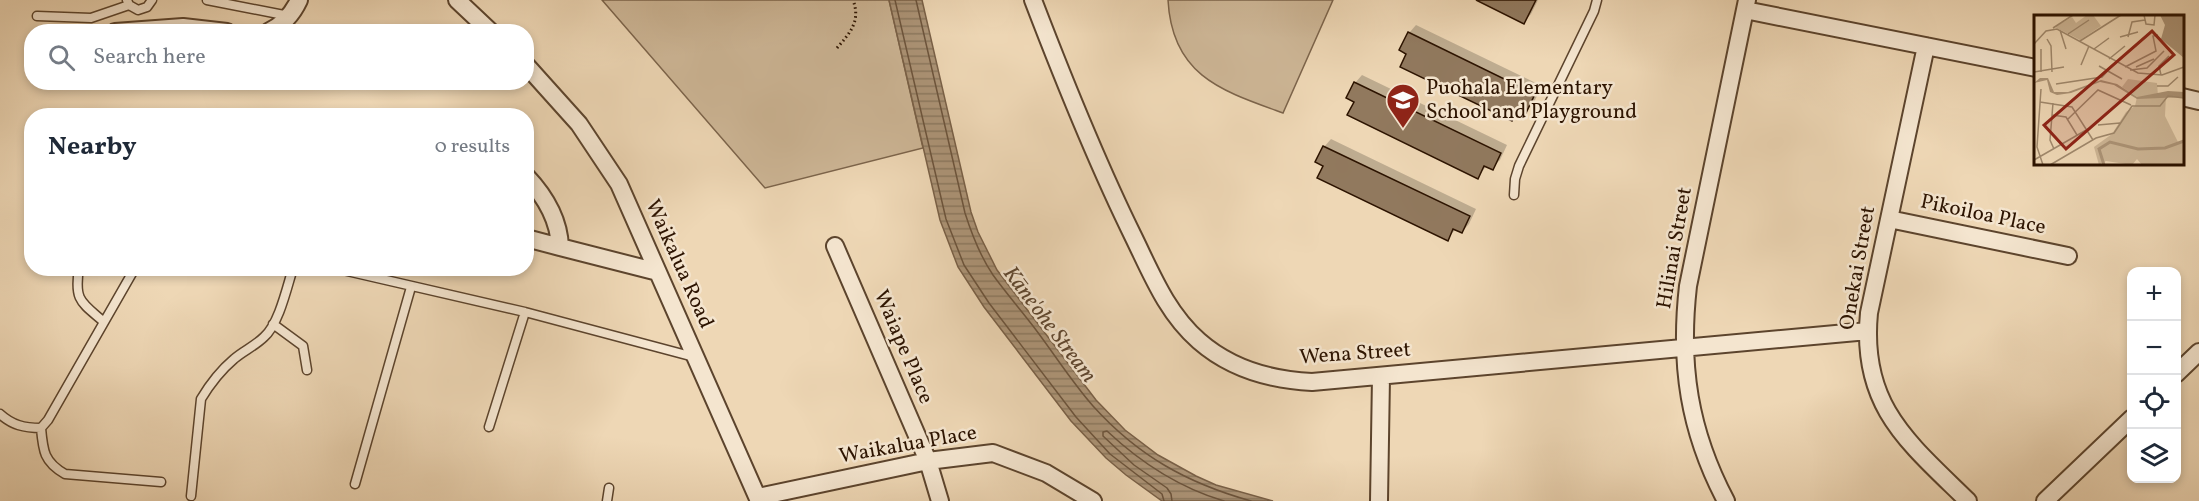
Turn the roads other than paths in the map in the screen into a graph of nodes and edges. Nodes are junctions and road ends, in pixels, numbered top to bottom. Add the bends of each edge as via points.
1 (152, 0) edge
2 (207, 0) edge
3 (299, 0) edge
4 (457, 0) edge
5 (1033, 0) edge
6 (1597, 0) edge
7 (128, 2) edge
8 (1746, 5) edge
9 (36, 16) dead end
10 (290, 16) junction
11 (281, 24) edge
12 (482, 24) edge
13 (1926, 46) junction
14 (2034, 68) edge
15 (534, 73) edge
16 (2184, 98) edge
17 (2199, 101) edge
18 (534, 187) edge
19 (1514, 195) dead end
20 (1889, 219) junction
21 (534, 240) edge
22 (835, 246) dead end
23 (560, 247) junction
24 (2067, 256) dead end
25 (658, 272) junction
26 (78, 276) edge
27 (130, 276) edge
28 (290, 276) edge
29 (366, 276) edge
30 (411, 287) junction
31 (525, 312) junction
32 (104, 322) junction
33 (273, 324) junction
34 (1868, 332) junction
35 (1684, 347) junction
36 (2199, 352) edge
37 (695, 357) junction
38 (2181, 369) edge
39 (307, 370) dead end
40 (1381, 376) junction
41 (0, 414) edge
42 (2127, 423) edge
43 (489, 427) dead end
44 (41, 428) junction
45 (928, 461) junction
46 (161, 482) dead end
47 (355, 484) dead end
48 (609, 488) dead end
49 (191, 496) dead end
50 (758, 499) edge
51 (607, 501) edge
52 (940, 501) edge
53 (1093, 501) edge
54 (1379, 501) edge
55 (1726, 501) edge
56 (1968, 501) edge
57 (2045, 501) edge

1 - 7 lane via 143,10
2 - 10 lane
3 - 10 street
4 - 12 street
5 - 40 street, Wena Street via 1104,178 1162,296 1187,330 1227,361 1277,379 1312,382
6 - 19 lane via 1519,166
7 - 9 lane via 91,18
8 - 13 street
8 - 35 street, Hilinai Street via 1688,286
10 - 11 street
13 - 14 street
13 - 20 street, Onekai Street
15 - 25 street, Waikalua Road via 600,153 619,184
16 - 17 street
18 - 23 street via 552,213
20 - 24 street, Pikoiloa Place
20 - 34 street, Onekai Street
21 - 23 street
22 - 45 street, Waiape Place
23 - 25 street
25 - 37 street, Waikalua Road
26 - 32 lane via 76,292 81,302
27 - 32 lane
28 - 33 lane
29 - 30 lane
30 - 31 lane
30 - 47 lane
31 - 37 lane
31 - 43 lane
32 - 44 lane
33 - 39 lane via 303,346
33 - 49 lane via 265,337 222,371 201,399
34 - 35 street, Wena Street
34 - 56 street, Onekai Street via 1871,368 1889,416 1909,442
35 - 40 street, Wena Street
35 - 55 street, Hilinai Street via 1695,426
36 - 38 street
37 - 50 street, Waikalua Road
40 - 54 street
41 - 44 lane via 19,426
42 - 57 street
44 - 46 lane via 42,449 55,468 65,474
45 - 50 street, Waikalua Place
45 - 52 street, Waiape Place
45 - 53 street, Waikalua Place via 993,453 1046,473
48 - 51 lane

